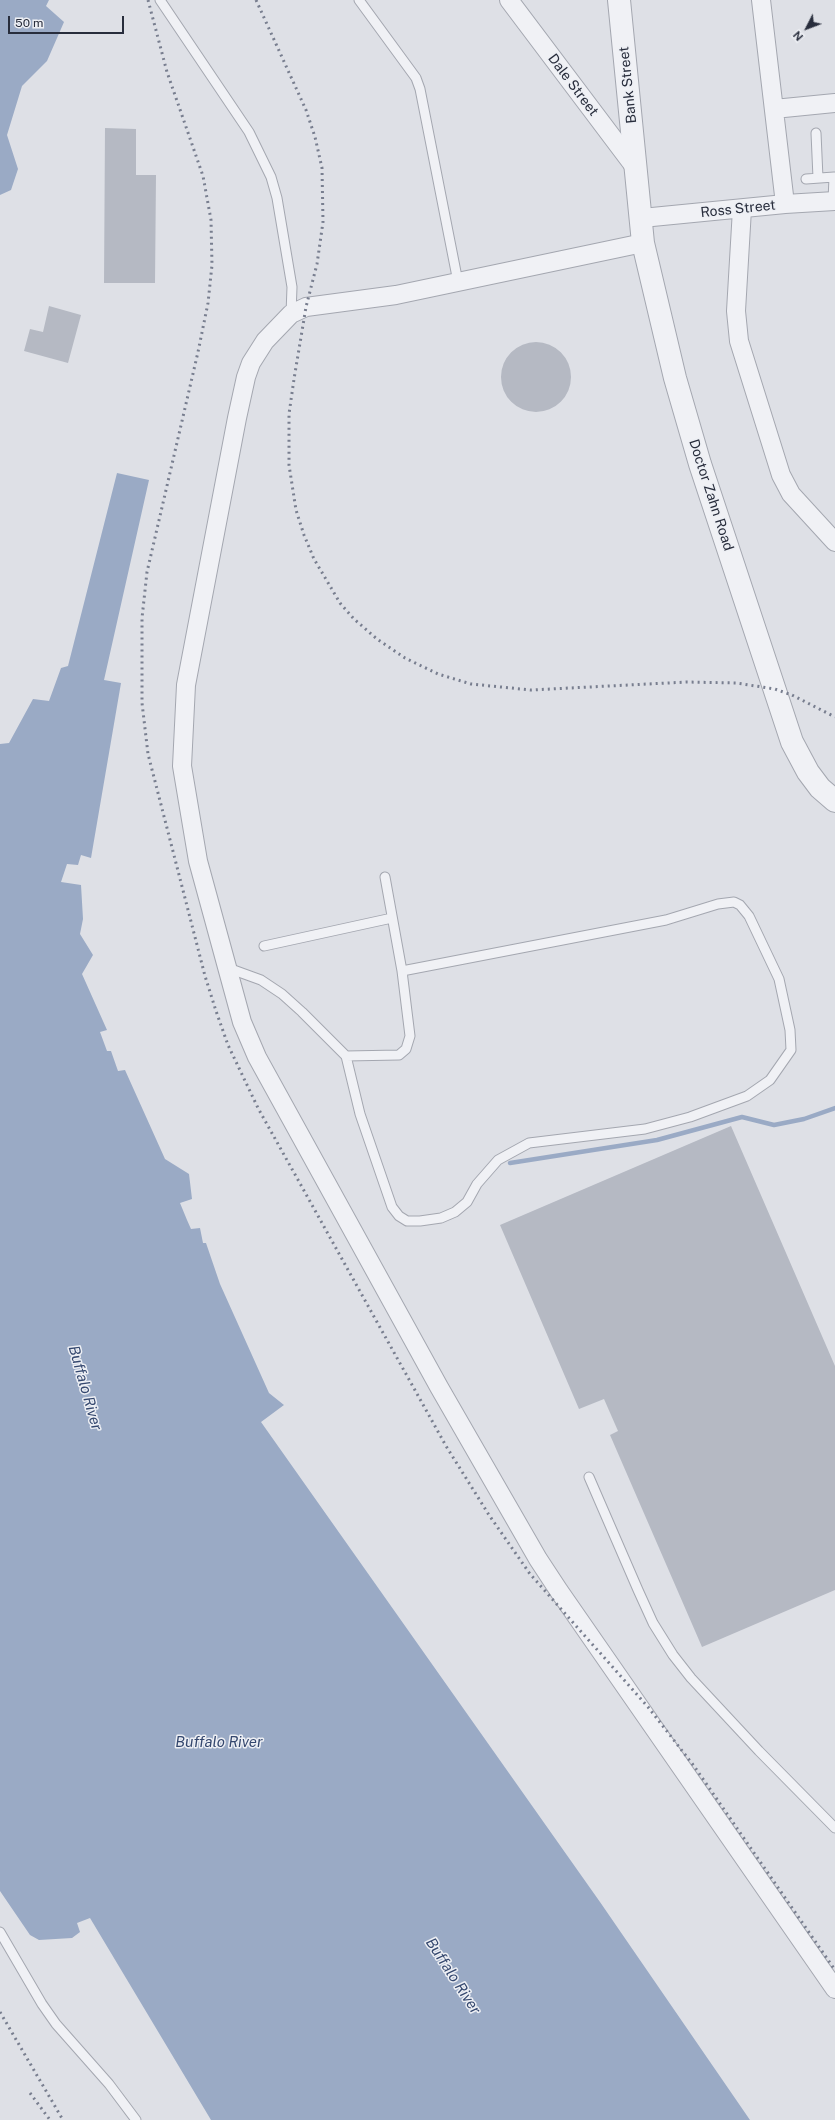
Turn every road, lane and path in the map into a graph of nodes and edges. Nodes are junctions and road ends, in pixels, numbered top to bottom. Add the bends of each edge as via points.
1 (160, 0) edge
2 (359, 0) edge
3 (509, 0) edge
4 (619, 0) edge
5 (761, 0) edge
6 (835, 103) edge
7 (774, 109) junction
8 (816, 133) dead end
9 (636, 170) junction
10 (834, 177) edge
11 (806, 178) dead end
12 (818, 178) junction
13 (834, 201) edge
14 (785, 204) junction
15 (742, 209) junction
16 (642, 218) junction
17 (643, 243) junction
18 (458, 282) junction
19 (291, 314) junction
20 (835, 542) edge
21 (835, 801) edge
22 (385, 876) dead end
23 (392, 918) junction
24 (264, 946) dead end
25 (228, 968) junction
26 (402, 971) junction
27 (346, 1056) junction
28 (589, 1477) dead end
29 (835, 1828) edge
30 (0, 1932) edge
31 (835, 1989) edge
32 (136, 2120) edge

1 - 19 lane via 263,156 277,198 292,287
2 - 18 lane via 407,64 420,89
3 - 9 street, Dale Street
4 - 9 street, Bank Street
5 - 7 street
6 - 7 street
7 - 14 street
8 - 12 lane
9 - 16 street, Doctor Zahn Road
10 - 12 lane
10 - 13 lane
11 - 12 lane
13 - 14 street, Ross Street
14 - 15 street, Ross Street
15 - 16 street, Ross Street
15 - 20 street via 736,311 739,341 781,475 791,494
16 - 17 street, Doctor Zahn Road
17 - 18 street
17 - 21 street, Doctor Zahn Road via 675,378 700,464 785,724 808,772 820,788
18 - 19 street via 396,295 306,307
19 - 25 street via 257,352 246,377 186,686 182,766 198,861
22 - 23 lane
23 - 24 lane
23 - 26 lane
25 - 27 lane via 261,980 282,994
25 - 31 street via 242,1022 257,1057 439,1387 538,1559
26 - 27 lane via 410,1036 406,1049 399,1055
26 - 27 lane via 666,920 718,904 734,902 749,916 779,979 790,1030 791,1050 770,1080 748,1096 690,1117 645,1129 528,1143 498,1160 477,1184 467,1202 456,1212 420,1222 407,1221 392,1207 360,1114
28 - 29 lane via 653,1623 673,1655 759,1751
30 - 32 lane via 56,2024 109,2084

